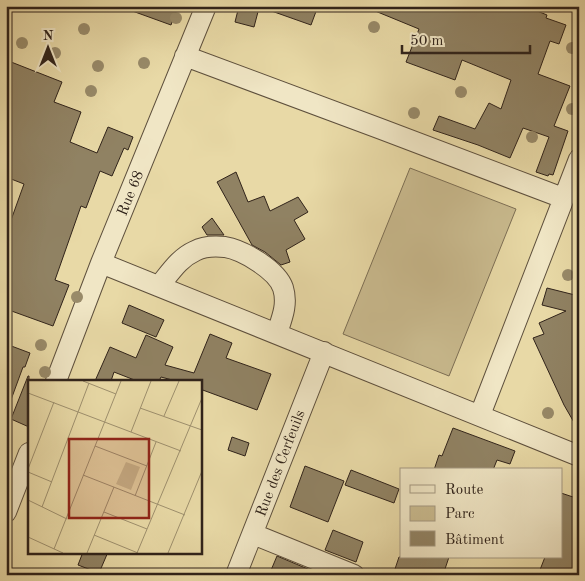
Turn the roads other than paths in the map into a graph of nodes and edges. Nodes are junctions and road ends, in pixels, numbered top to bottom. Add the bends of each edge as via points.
1 (206, 6) edge
2 (185, 56) junction
3 (579, 159) edge
4 (563, 198) junction
5 (102, 263) junction
6 (159, 286) junction
7 (277, 333) junction
8 (324, 352) junction
9 (56, 380) edge
10 (480, 415) junction
11 (28, 456) edge
12 (579, 456) edge
13 (6, 512) edge
14 (253, 534) junction
15 (236, 575) edge
16 (354, 575) edge

1 - 2 street, Rue 68
2 - 4 street
2 - 5 street, Rue 68
3 - 4 street
4 - 10 street
5 - 6 street
5 - 9 street, Rue 68
6 - 7 street
6 - 7 street via 180,260 194,251 210,246 226,247 263,265 280,281 286,305
7 - 8 street
8 - 10 street
8 - 14 street, Rue des Cerfeuils
10 - 12 street
11 - 13 street
14 - 15 street, Rue des Cerfeuils
14 - 16 street

